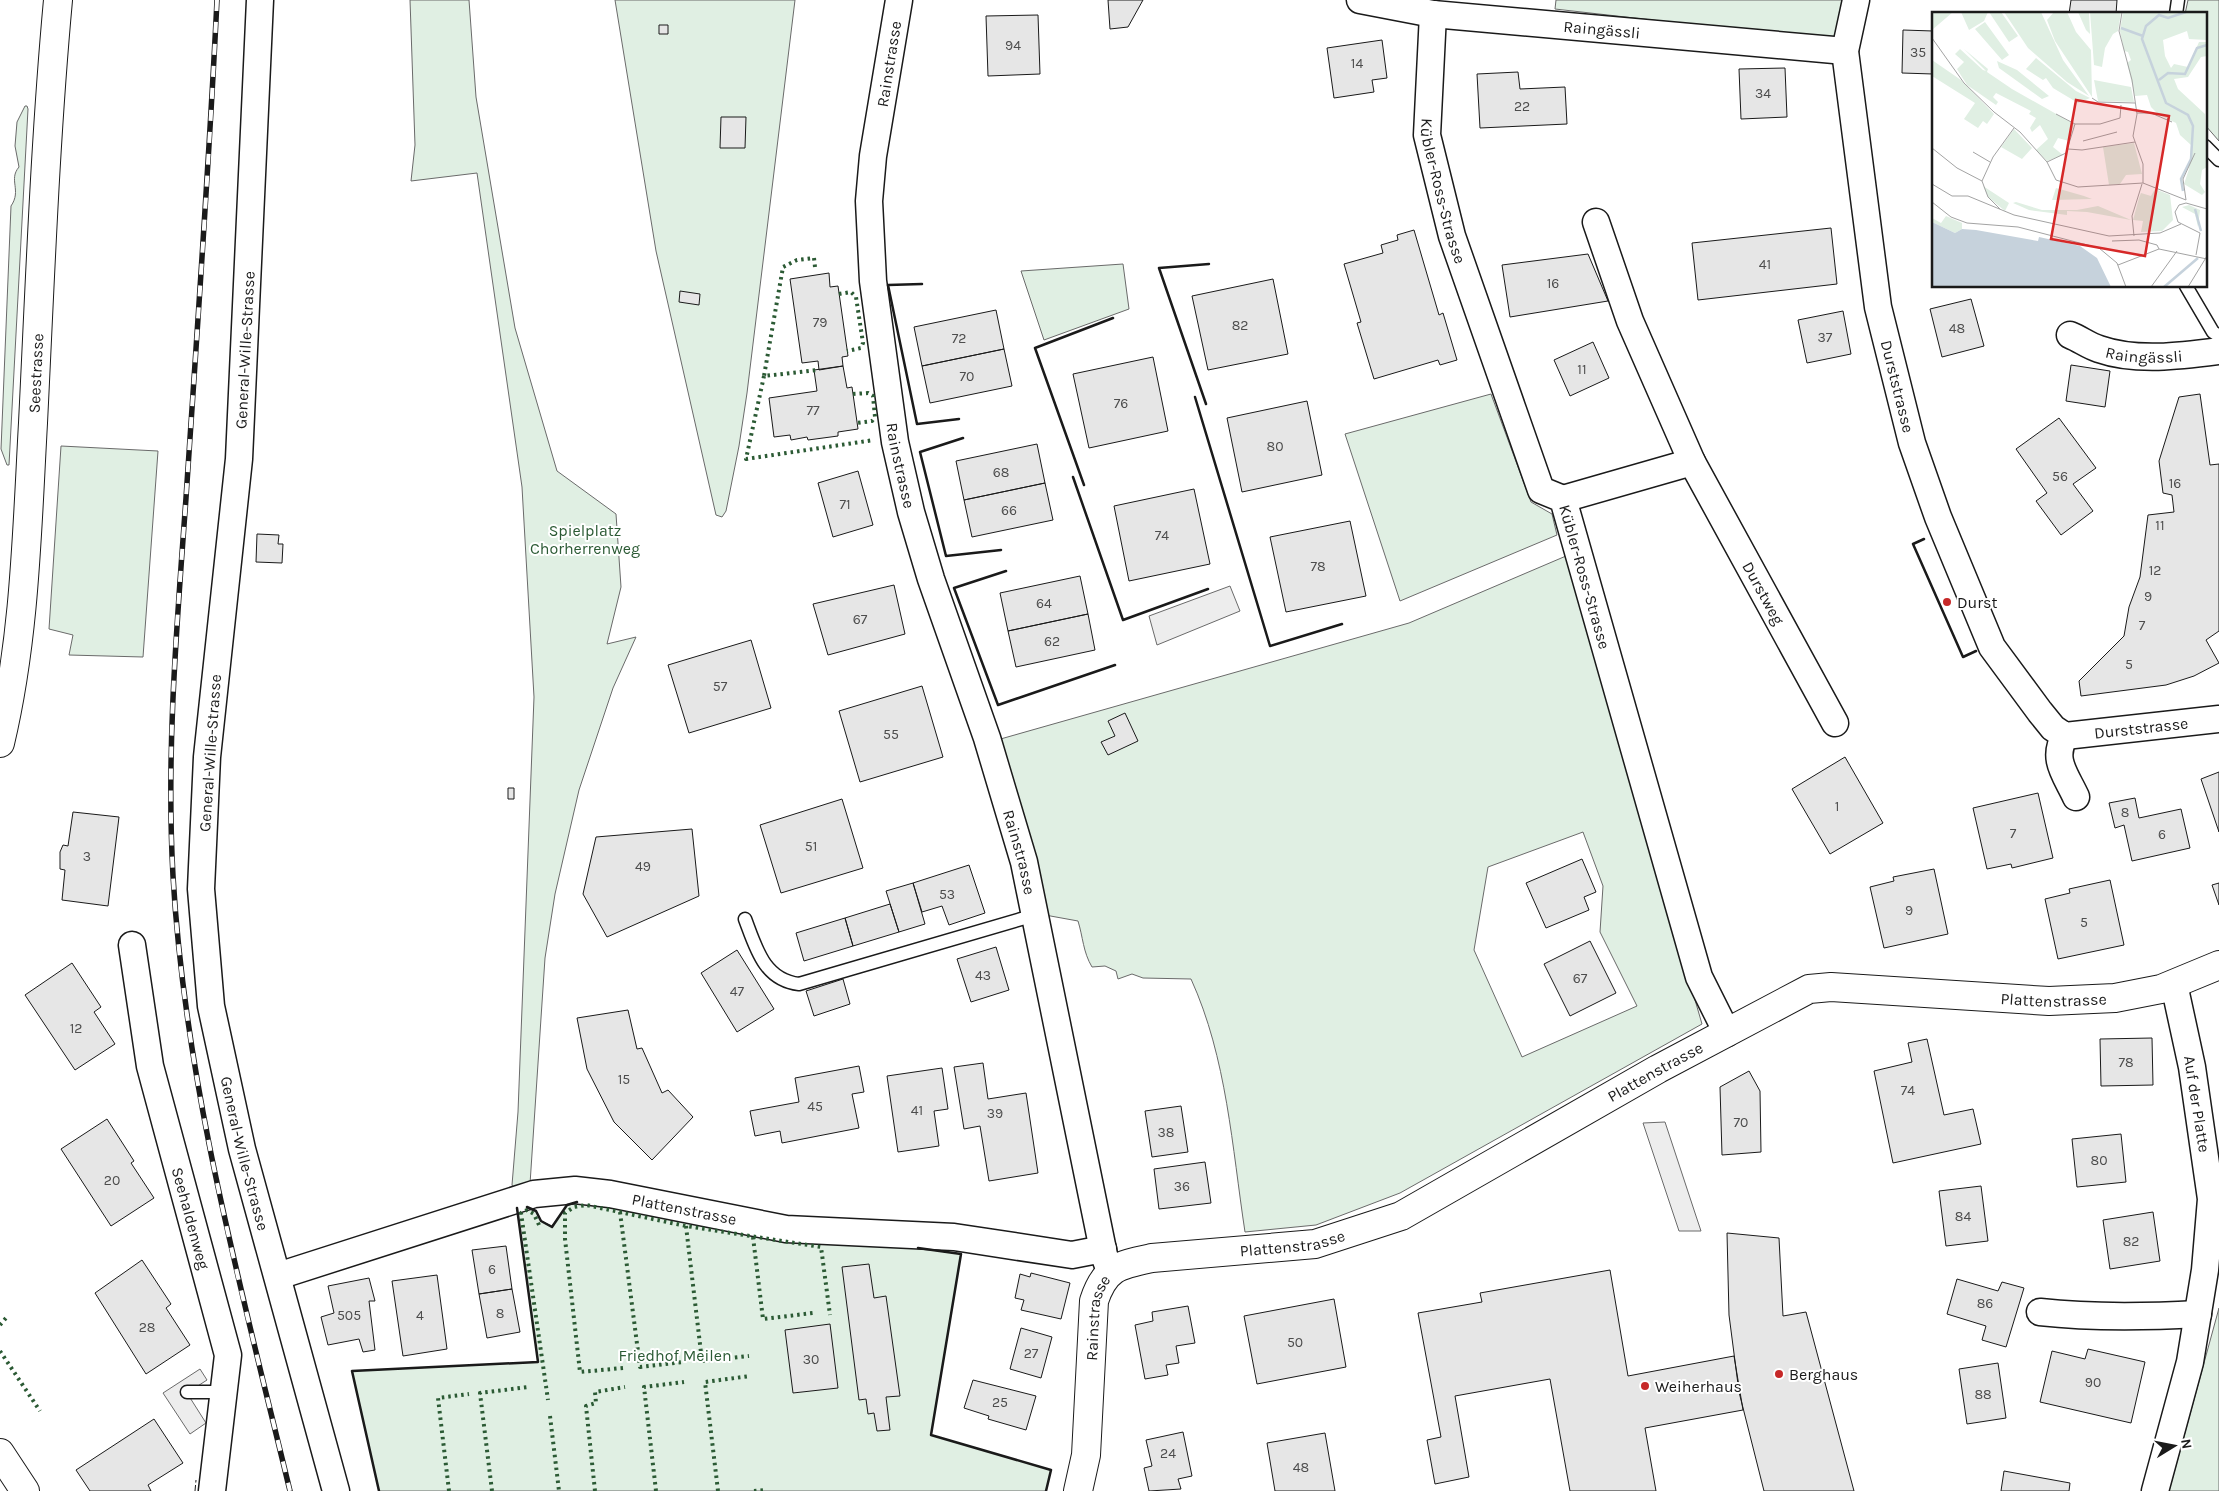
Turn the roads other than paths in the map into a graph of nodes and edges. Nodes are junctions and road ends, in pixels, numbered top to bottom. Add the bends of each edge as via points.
1 (58, 0) edge
2 (260, 0) edge
3 (900, 0) edge
4 (1360, 0) edge
5 (1856, 0) edge
6 (1433, 14) junction
7 (1845, 52) junction
8 (2206, 147) edge
9 (2219, 160) edge
10 (1596, 222) dead end
11 (2187, 288) edge
12 (2070, 335) dead end
13 (2219, 336) edge
14 (2219, 350) edge
15 (1692, 462) junction
16 (1563, 499) junction
17 (2219, 719) edge
18 (1834, 723) dead end
19 (2065, 736) junction
20 (0, 743) edge
21 (2076, 797) dead end
22 (1035, 915) junction
23 (745, 919) dead end
24 (132, 945) dead end
25 (2219, 966) edge
26 (2174, 984) junction
27 (1727, 1034) junction
28 (1106, 1260) junction
29 (278, 1276) junction
30 (2040, 1312) dead end
31 (2198, 1314) junction
32 (187, 1392) dead end
33 (224, 1392) junction
34 (0, 1453) edge
35 (25, 1491) edge
36 (212, 1491) edge
37 (336, 1491) edge
38 (1078, 1491) edge
39 (2154, 1491) edge

1 - 20 street, Seestrasse via 46,150 25,570 14,673
2 - 29 street, General-Wille-Strasse via 239,459 207,756 201,889 211,1006 242,1149
3 - 22 street, Rainstrasse via 873,156 869,201 873,281 895,442 931,579 1014,824
4 - 6 street, Raingässli
5 - 7 street, Durststrasse
6 - 7 street, Raingässli
6 - 16 street, Kübler-Ross-Strasse via 1427,135 1452,236 1541,490
7 - 19 street, Durststrasse via 1878,307 1912,443 1938,517 1992,647 2053,728
8 - 9 lane
10 - 15 street, Durstweg via 1630,321
11 - 13 lane via 2213,332
12 - 14 street, Raingässli via 2099,349 2124,354 2185,355
15 - 16 street
15 - 18 street, Durstweg
16 - 27 street, Kübler-Ross-Strasse via 1700,977
17 - 19 street, Durststrasse
19 - 21 street via 2058,756
22 - 23 lane, Rainstrasse via 799,984 776,977 766,966
22 - 28 street, Rainstrasse
24 - 33 street, Seehaldenweg via 150,1066 228,1355
25 - 26 street, Plattenstrasse
26 - 27 street, Plattenstrasse via 2115,998 2073,1001 1832,987 1809,989
26 - 31 street, Auf der Platte via 2192,1067 2211,1199
27 - 28 street, Plattenstrasse via 1401,1216 1315,1244 1152,1258 1125,1264
28 - 29 street, Plattenstrasse via 954,1237 786,1229 575,1190 534,1194
28 - 38 street, Rainstrasse via 1094,1301 1086,1455
29 - 37 street, General-Wille-Strasse
30 - 31 street via 2087,1318
31 - 39 street, Auf der Platte via 2190,1362
32 - 33 lane
33 - 36 street, Seehaldenweg
34 - 35 street

